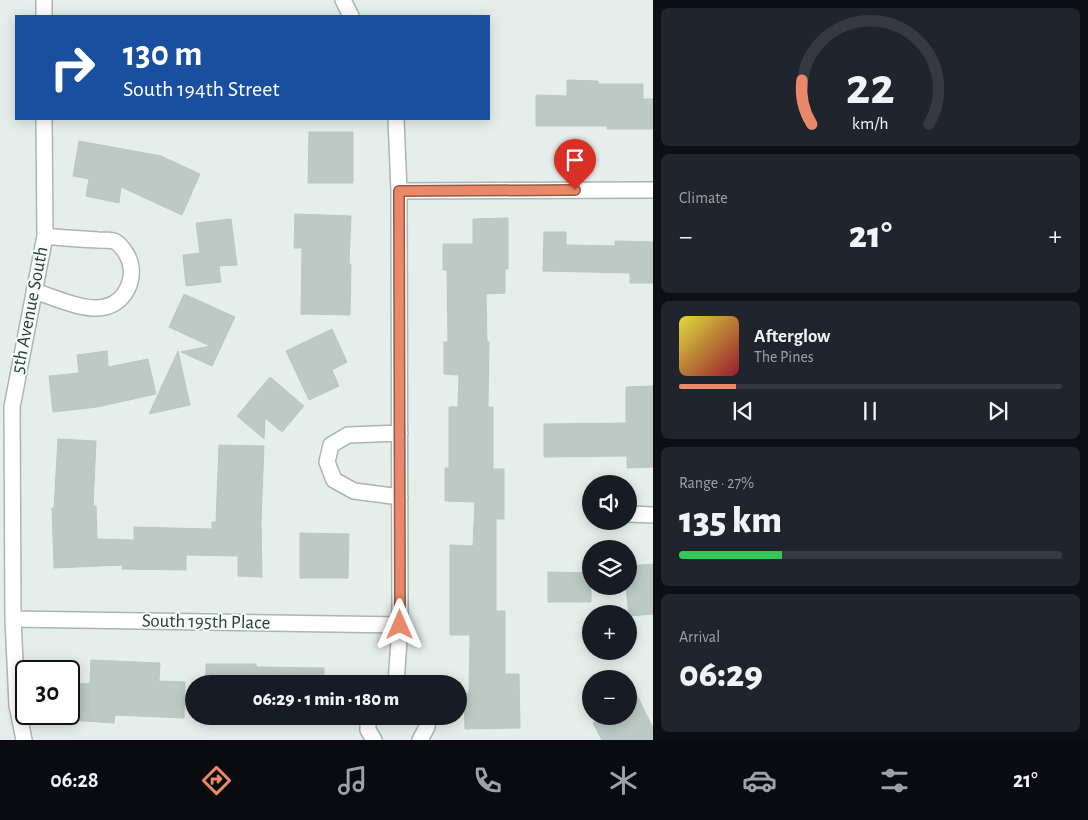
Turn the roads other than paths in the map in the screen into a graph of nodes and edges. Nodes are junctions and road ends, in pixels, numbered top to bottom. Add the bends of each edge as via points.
1 (44, 0) edge
2 (343, 0) edge
3 (44, 15) edge
4 (350, 15) edge
5 (44, 120) edge
6 (396, 120) edge
7 (653, 190) edge
8 (399, 191) junction
9 (44, 236) junction
10 (34, 291) junction
11 (400, 433) junction
12 (400, 497) junction
13 (637, 514) edge
14 (653, 515) edge
15 (13, 618) junction
16 (400, 625) junction
17 (397, 675) edge
18 (368, 725) edge
19 (427, 725) edge
20 (24, 740) edge
21 (374, 740) edge
22 (420, 740) edge

1 - 3 street
2 - 4 street
5 - 9 street, 5th Avenue South
6 - 8 street
7 - 8 street
8 - 11 street
9 - 10 street, 5th Avenue South
9 - 10 street via 114,241 130,260 130,285 116,303 94,309
10 - 15 street, 5th Avenue South via 12,407
11 - 12 street
11 - 12 street via 348,435 330,444 326,462 334,480 354,491
12 - 16 street
13 - 14 street
15 - 16 street, South 195th Place
15 - 20 street, 5th Avenue South via 17,705
16 - 17 street
18 - 21 street
19 - 22 street

